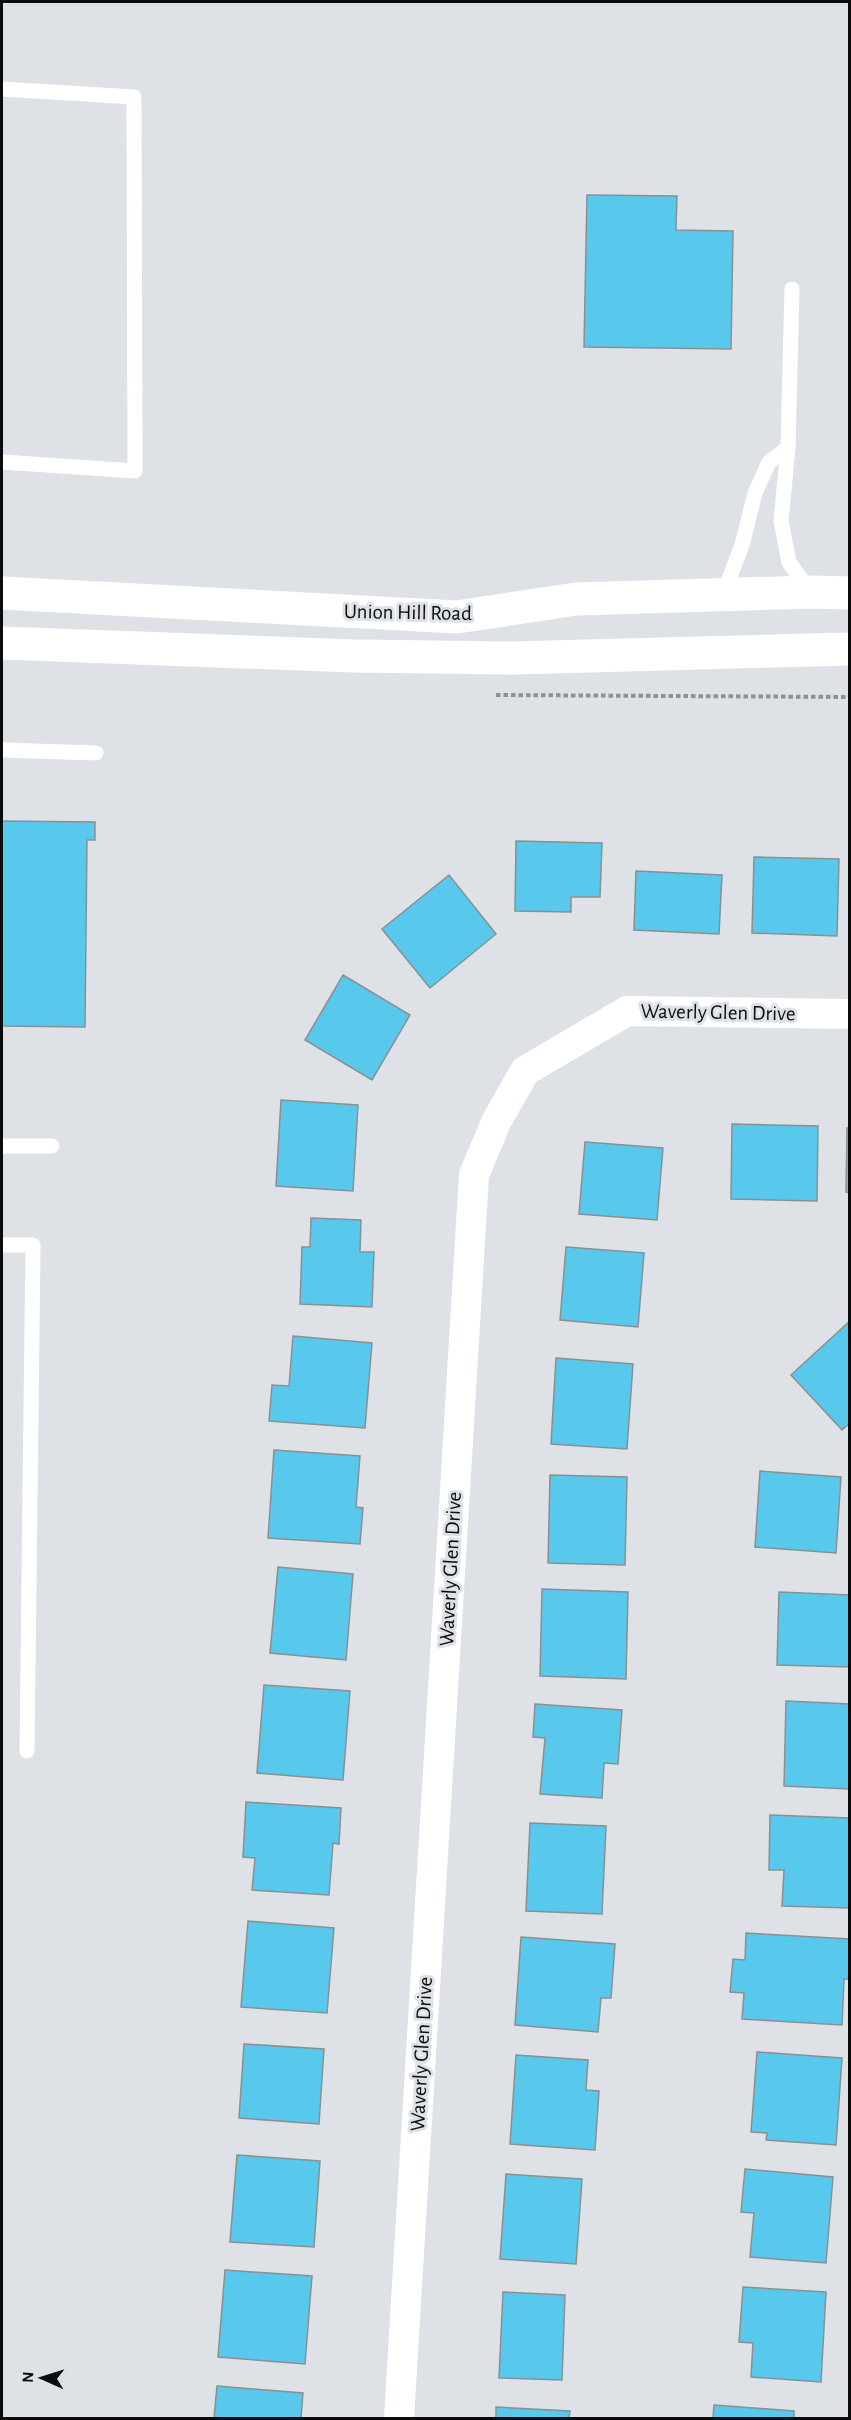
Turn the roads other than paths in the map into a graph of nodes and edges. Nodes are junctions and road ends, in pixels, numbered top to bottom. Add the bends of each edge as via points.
1 (2, 89) edge
2 (792, 289) dead end
3 (788, 448) junction
4 (2, 462) edge
5 (810, 592) junction
6 (2, 593) edge
7 (849, 593) edge
8 (723, 595) junction
9 (2, 643) edge
10 (849, 649) edge
11 (2, 750) edge
12 (96, 753) dead end
13 (849, 1014) edge
14 (2, 1146) edge
15 (52, 1146) dead end
16 (2, 1245) edge
17 (27, 1751) dead end
18 (399, 2418) edge

1 - 4 lane via 134,97 135,471
2 - 3 lane
3 - 5 lane via 781,521 789,562
3 - 8 lane via 769,462 755,493 742,545
5 - 7 street, Union Hill Road
5 - 8 street, Union Hill Road
6 - 8 street, Union Hill Road via 457,616 576,599
9 - 10 street via 514,658
11 - 12 lane
13 - 18 street, Waverly Glen Drive via 627,1011 525,1071 497,1120 474,1175
14 - 15 lane
16 - 17 lane via 33,1245

